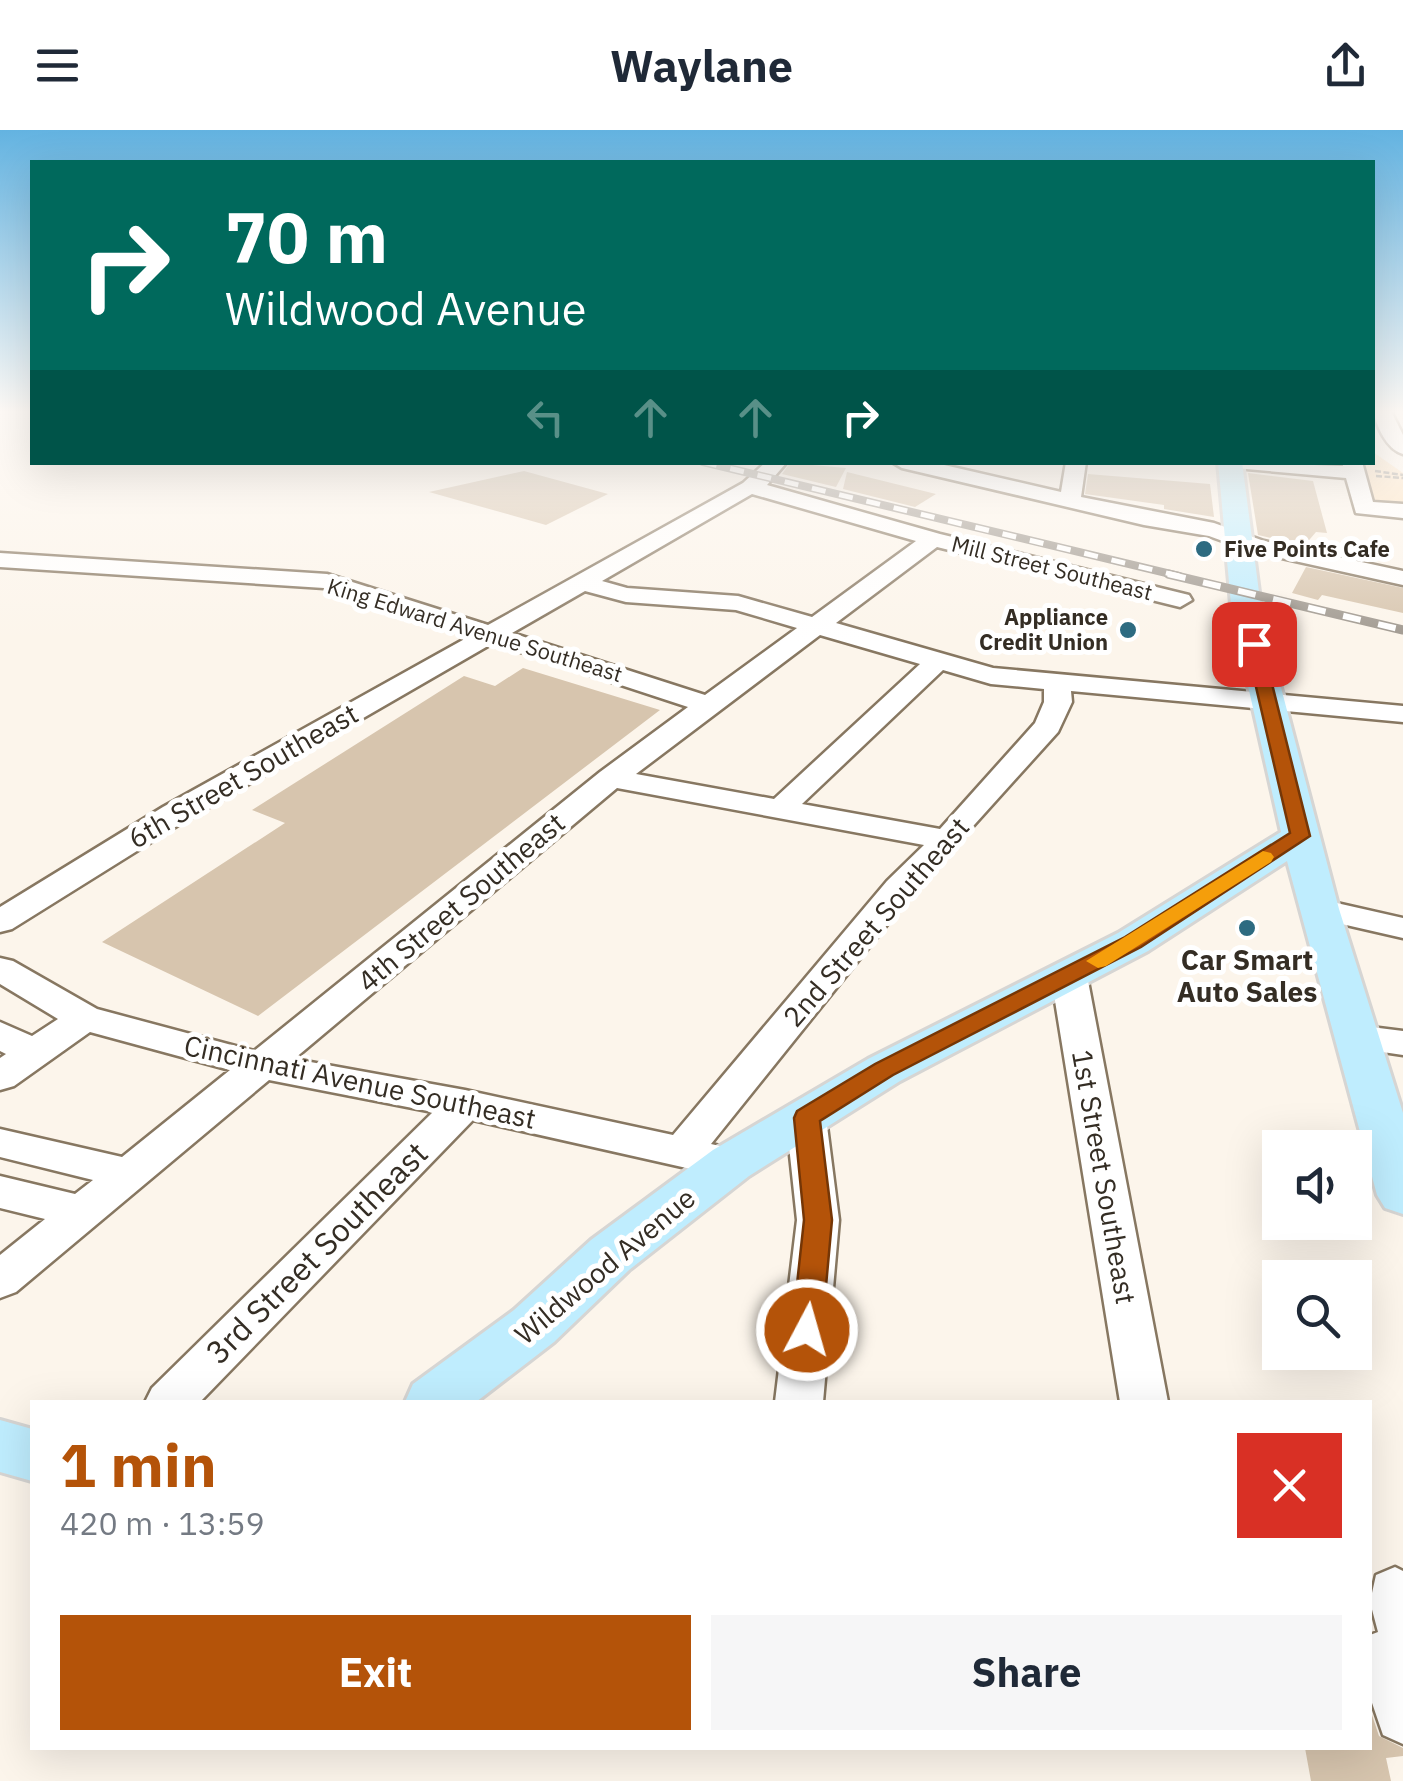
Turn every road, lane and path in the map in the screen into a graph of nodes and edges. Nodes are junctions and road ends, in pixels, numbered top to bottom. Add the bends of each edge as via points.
1 (750, 488) joint
2 (995, 488) edge
3 (1015, 488) edge
4 (1072, 488) edge
5 (1234, 488) edge
6 (1361, 488) edge
7 (1070, 501) junction
8 (1403, 510) edge
9 (1165, 522) junction
10 (1239, 538) junction
11 (932, 539) junction
12 (0, 560) edge
13 (1403, 578) edge
14 (580, 582) junction
15 (1180, 600) dead end
16 (812, 626) junction
17 (489, 633) junction
18 (938, 661) junction
19 (1056, 684) junction
20 (1267, 701) junction
21 (706, 704) junction
22 (1403, 714) edge
23 (611, 778) junction
24 (781, 810) junction
25 (1300, 836) junction
26 (947, 840) junction
27 (1247, 867) junction
28 (1318, 905) junction
29 (0, 922) edge
30 (1403, 928) edge
31 (1091, 965) junction
32 (0, 970) edge
33 (84, 1018) junction
34 (0, 1034) edge
35 (1355, 1038) junction
36 (1403, 1044) edge
37 (34, 1054) junction
38 (263, 1066) junction
39 (0, 1077) edge
40 (465, 1104) junction
41 (806, 1118) junction
42 (0, 1143) edge
43 (1396, 1148) edge
44 (681, 1153) junction
45 (731, 1163) junction
46 (130, 1174) junction
47 (0, 1192) edge
48 (1403, 1195) edge
49 (84, 1212) junction
50 (0, 1280) edge
51 (472, 1388) edge
52 (172, 1400) edge
53 (439, 1400) edge
54 (799, 1400) edge
55 (1144, 1400) edge
56 (0, 1446) edge
57 (30, 1454) edge

1 - 11 street, Mill Street Southeast
1 - 14 street, 6th Street Southeast
2 - 9 street via 990,494 1000,502 1122,533 1148,534
3 - 7 street
4 - 7 street
5 - 10 main road
6 - 8 street via 1364,508
7 - 9 street
9 - 10 street
10 - 13 street
10 - 20 main road via 1247,615
11 - 15 street, Mill Street Southeast
11 - 16 street, 4th Street Southeast
12 - 17 street, King Edward Avenue Southeast via 326,581
14 - 16 street via 626,595 738,603
14 - 17 street, 6th Street Southeast
16 - 18 street
16 - 21 street, 4th Street Southeast
17 - 21 street, King Edward Avenue Southeast
17 - 29 street, 6th Street Southeast
18 - 19 street
18 - 24 street
19 - 20 street
19 - 26 street, 2nd Street Southeast via 1058,702 1048,726
20 - 22 street
20 - 25 main road
21 - 23 street, 4th Street Southeast
23 - 24 street
23 - 38 street, 4th Street Southeast
24 - 26 street
25 - 27 main road, Wildwood Avenue
25 - 28 main road
26 - 44 street, 2nd Street Southeast via 898,888
27 - 28 main road via 1286,872 1303,882
27 - 31 main road, Wildwood Avenue
28 - 30 street
28 - 35 main road
31 - 41 main road, Wildwood Avenue via 884,1070
31 - 55 street, 1st Street Southeast via 1069,976
32 - 33 street, Cincinnati Avenue Southeast
33 - 37 street
33 - 38 street, Cincinnati Avenue Southeast
34 - 37 street
35 - 36 street
35 - 43 main road
37 - 39 street
38 - 40 street, Cincinnati Avenue Southeast
38 - 46 street, 4th Street Southeast
40 - 44 street, Cincinnati Avenue Southeast
40 - 52 street, 3rd Street Southeast
41 - 45 main road, Wildwood Avenue
41 - 54 street via 818,1220
42 - 46 street
43 - 48 main road
44 - 45 street, Cincinnati Avenue Southeast
45 - 51 main road, Wildwood Avenue via 610,1255
46 - 49 street, 4th Street Southeast
47 - 49 street
49 - 50 street, 4th Street Southeast
51 - 53 main road, Wildwood Avenue
56 - 57 main road

